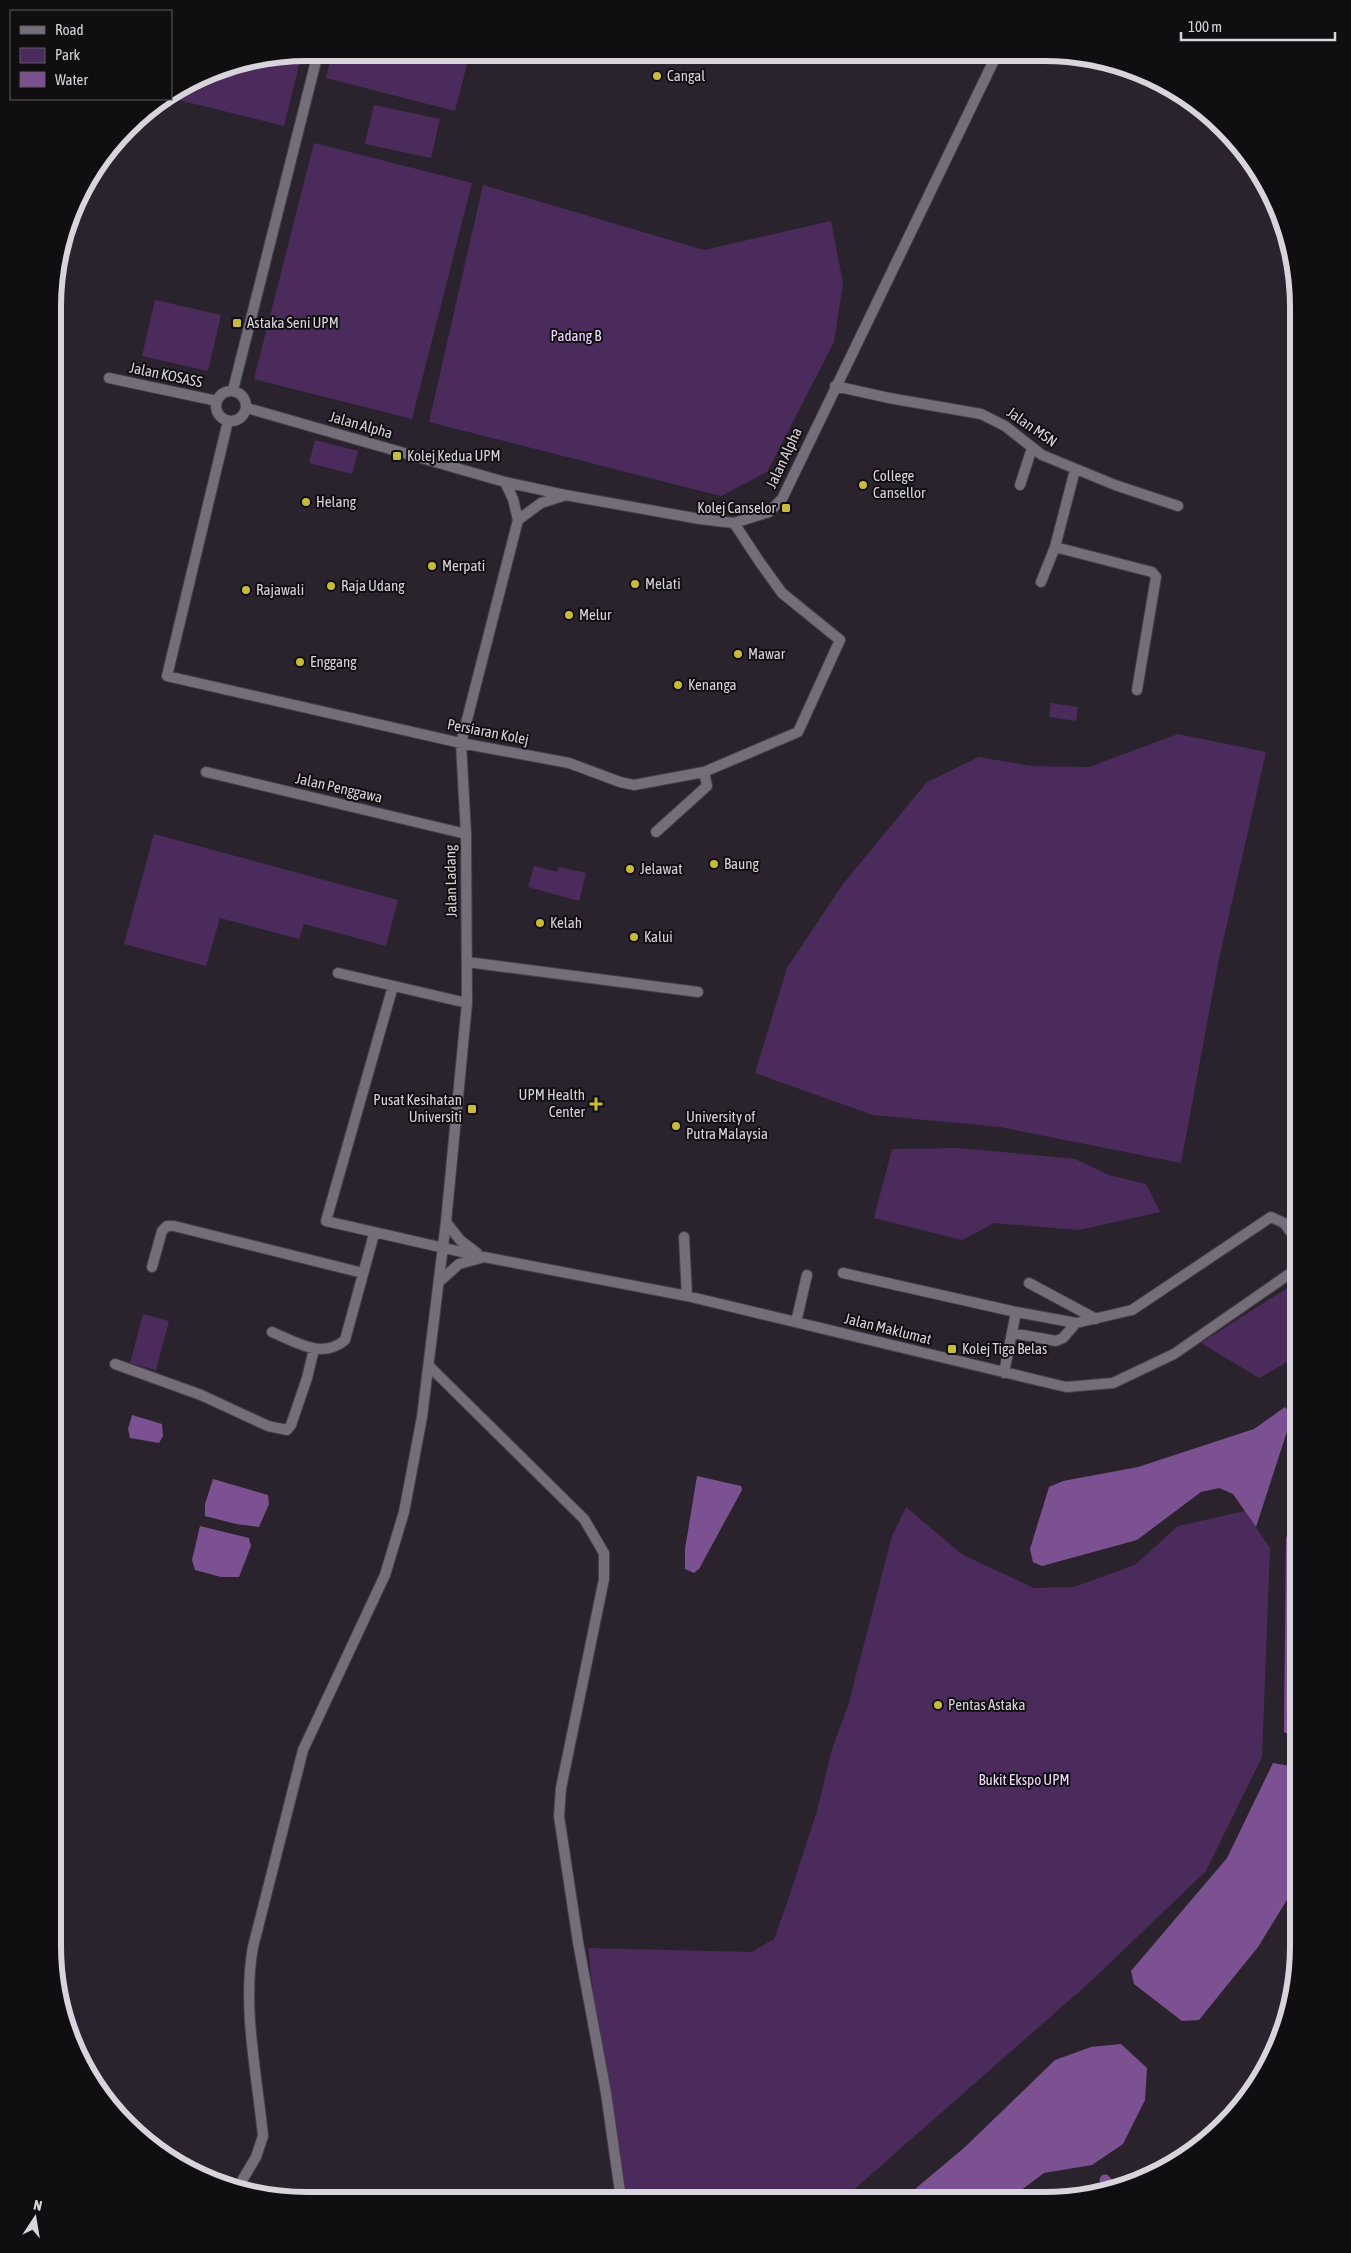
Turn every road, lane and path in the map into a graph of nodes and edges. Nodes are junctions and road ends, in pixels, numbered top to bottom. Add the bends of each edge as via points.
1 (316, 61) edge
2 (994, 61) edge
3 (109, 378) dead end
4 (835, 386) junction
5 (233, 390) junction
6 (216, 402) junction
7 (247, 408) junction
8 (228, 421) junction
9 (1032, 448) junction
10 (1075, 470) junction
11 (505, 482) junction
12 (1020, 485) dead end
13 (565, 495) junction
14 (1178, 506) dead end
15 (518, 520) junction
16 (734, 523) junction
17 (1055, 547) junction
18 (1041, 582) dead end
19 (1138, 690) dead end
20 (461, 744) junction
21 (206, 772) dead end
22 (704, 772) junction
23 (656, 832) dead end
24 (466, 834) junction
25 (467, 962) junction
26 (338, 973) dead end
27 (393, 986) junction
28 (698, 992) dead end
29 (468, 1003) junction
30 (446, 1222) junction
31 (1290, 1231) edge
32 (374, 1234) junction
33 (684, 1237) dead end
34 (443, 1248) junction
35 (484, 1258) junction
36 (152, 1267) dead end
37 (363, 1273) junction
38 (843, 1273) dead end
39 (1290, 1274) edge
40 (807, 1275) dead end
41 (439, 1282) junction
42 (1029, 1283) dead end
43 (687, 1296) junction
44 (1016, 1312) junction
45 (1096, 1319) junction
46 (796, 1322) junction
47 (1076, 1323) junction
48 (272, 1332) dead end
49 (1012, 1333) junction
50 (314, 1349) junction
51 (114, 1364) dead end
52 (429, 1366) junction
53 (1004, 1373) junction
54 (241, 2182) edge
55 (620, 2192) edge

1 - 5 street
2 - 4 street, Jalan Alpha
3 - 6 street, Jalan KOSASS
4 - 9 street, Jalan MSN via 981,414 1005,426
4 - 16 street, Jalan Alpha via 782,499 770,512
5 - 6 street via 223,393
5 - 7 street via 245,398
6 - 8 street via 219,415
7 - 8 street via 242,417
7 - 11 street, Jalan Alpha
8 - 20 street, Persiaran Kolej via 167,676
9 - 10 street, Jalan MSN
9 - 12 street
10 - 14 street, Jalan MSN
10 - 17 street
11 - 13 street, Jalan Alpha
11 - 15 street, Jalan Ladang via 514,499
13 - 15 street via 541,503
13 - 16 street, Jalan Alpha
15 - 20 street, Jalan Ladang
16 - 22 street, Persiaran Kolej via 782,593 840,640 798,732
17 - 18 street
17 - 19 street via 1152,572 1156,577
20 - 22 street, Persiaran Kolej via 569,763 634,784
20 - 24 street, Jalan Ladang
21 - 24 street, Jalan Penggawa
22 - 23 street via 707,786
24 - 25 street, Jalan Ladang
25 - 28 street
25 - 29 street, Jalan Ladang
26 - 27 street
27 - 29 street
27 - 32 street, Jalan Maklumat via 326,1222
29 - 30 street, Jalan Ladang
30 - 34 street, Jalan Ladang
30 - 35 street via 469,1248
31 - 45 street via 1284,1223 1271,1217 1132,1310
32 - 34 street, Jalan Maklumat
32 - 37 street
33 - 43 street
34 - 35 street, Jalan Maklumat
34 - 41 street, Jalan Ladang
35 - 41 street via 459,1264
35 - 43 street, Jalan Maklumat
36 - 37 street via 162,1231 167,1226 174,1226
37 - 50 street via 345,1340 336,1348
38 - 44 street
39 - 53 street, Jalan Maklumat via 1174,1354 1113,1383 1066,1387
40 - 46 street
41 - 52 street, Jalan Ladang
42 - 45 street
43 - 46 street, Jalan Maklumat
44 - 47 street
44 - 49 street
45 - 47 street
46 - 53 street, Jalan Maklumat
47 - 49 street via 1056,1341
48 - 50 street
49 - 53 street
50 - 51 street via 287,1430 268,1426 201,1395
52 - 54 street, Jalan Ladang via 413,1471 393,1551 303,1750 253,1947 248,1994 263,2136 256,2157
52 - 55 street via 584,1519 604,1553 604,1579 561,1788 559,1816

